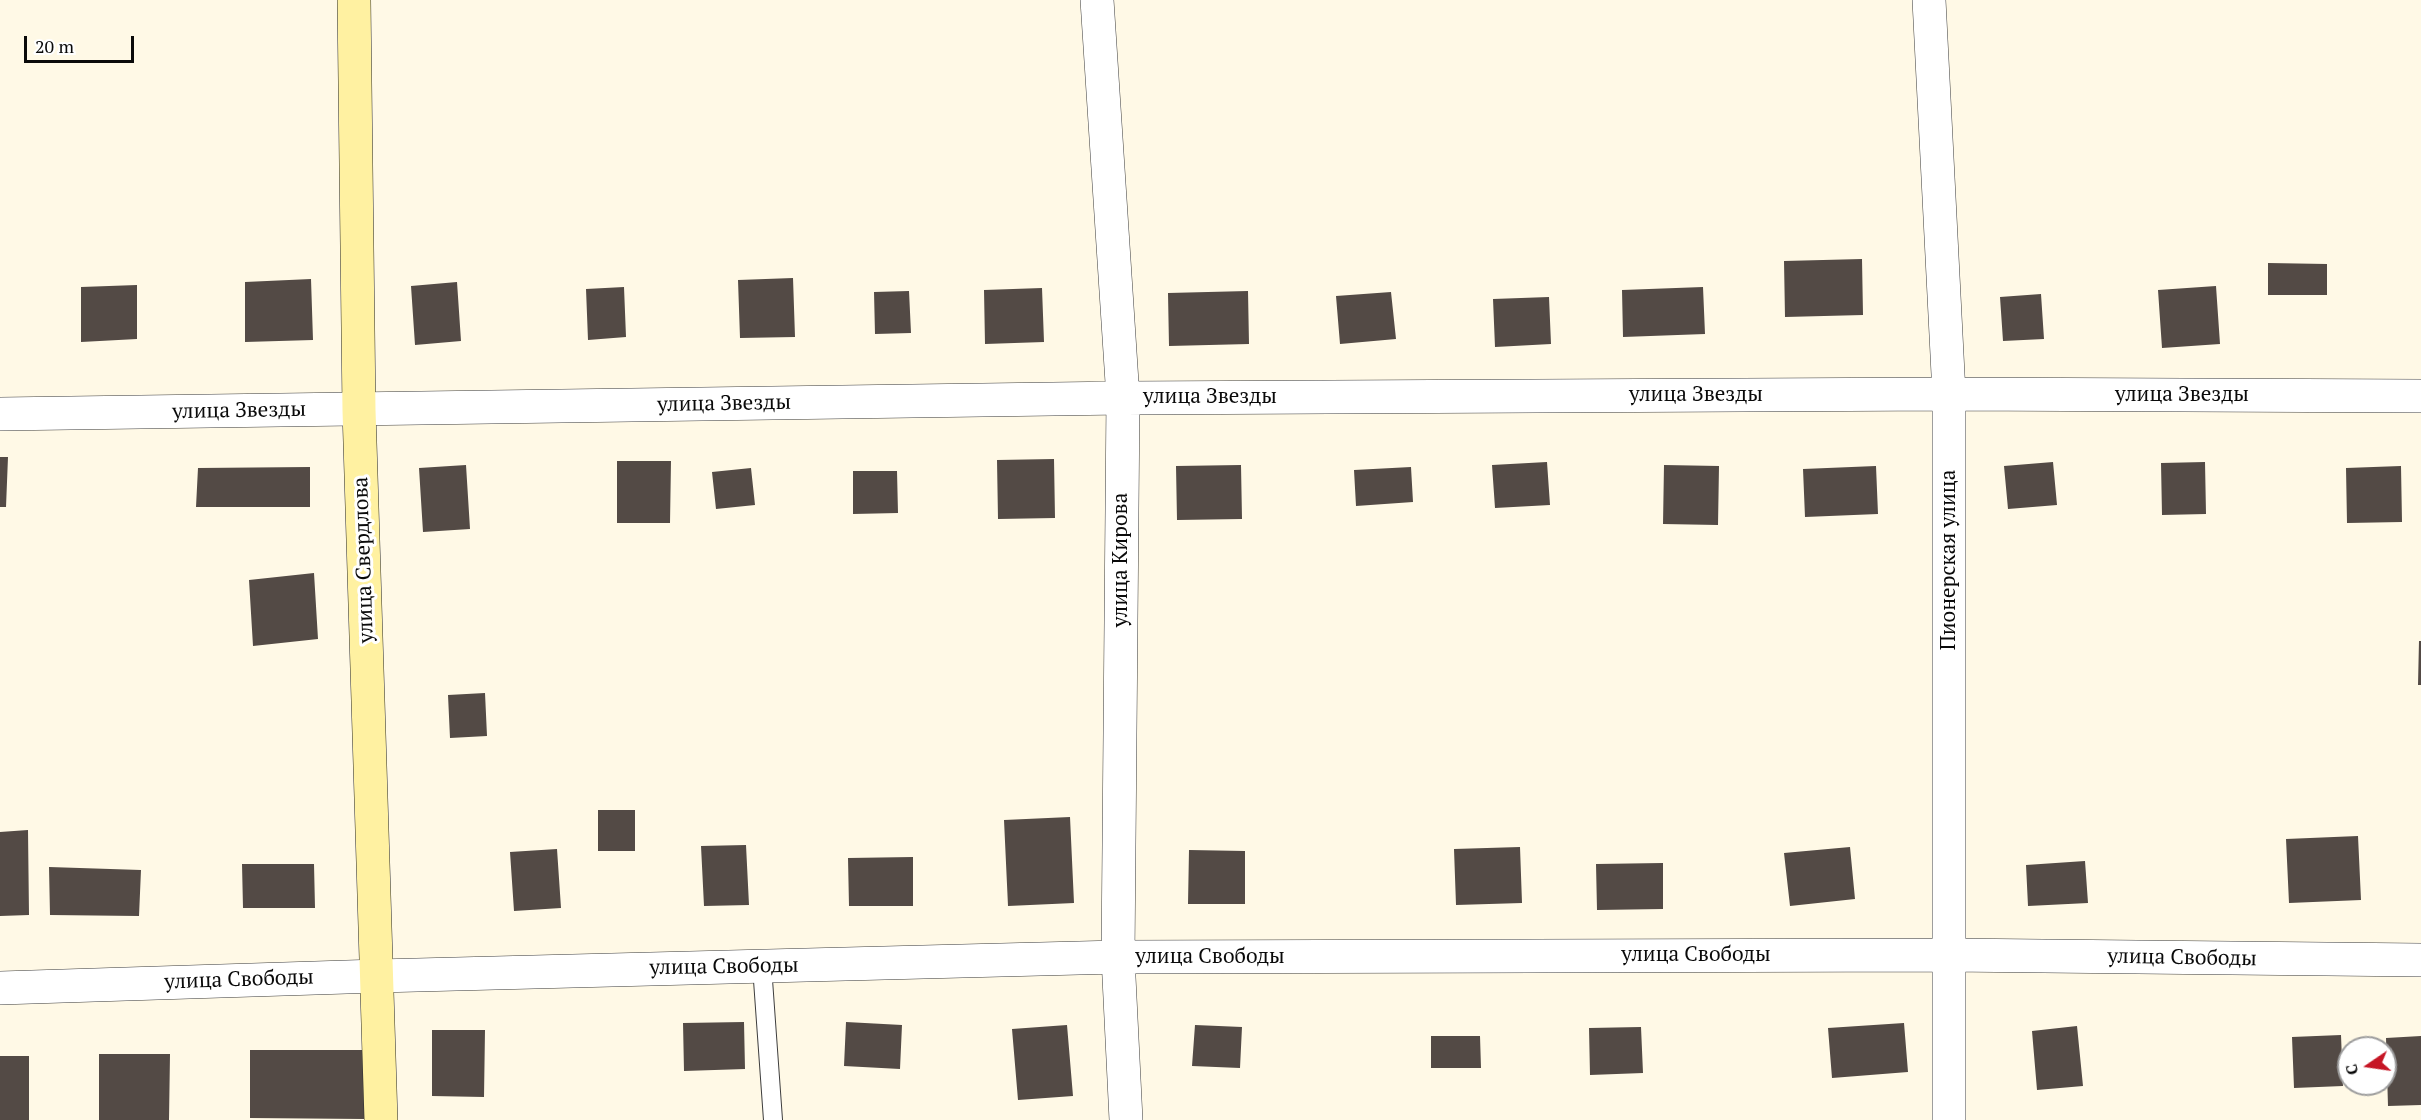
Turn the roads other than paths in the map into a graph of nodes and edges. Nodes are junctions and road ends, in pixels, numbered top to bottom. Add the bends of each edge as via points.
1 (354, 0) edge
2 (1097, 0) edge
3 (1929, 0) edge
4 (1949, 394) junction
5 (2421, 396) edge
6 (1123, 398) junction
7 (359, 410) junction
8 (0, 414) edge
9 (1949, 955) junction
10 (1118, 957) junction
11 (2421, 960) edge
12 (762, 966) junction
13 (378, 976) junction
14 (0, 988) edge
15 (381, 1120) edge
16 (773, 1120) edge
17 (1126, 1120) edge
18 (1950, 1120) edge

1 - 7 street, улица Свердлова
2 - 6 street, улица Кирова
3 - 4 street, Пионерская улица
4 - 5 street, улица Звезды
4 - 6 street, улица Звезды
4 - 9 street, Пионерская улица
6 - 7 street, улица Звезды
6 - 10 street, улица Кирова
7 - 8 street, улица Звезды
7 - 13 street, улица Свердлова
9 - 10 street, улица Свободы
9 - 11 street, улица Свободы
9 - 18 street, Пионерская улица
10 - 12 street, улица Свободы
10 - 17 street, улица Кирова
12 - 13 street, улица Свободы
12 - 16 lane
13 - 14 street, улица Свободы
13 - 15 street, улица Свердлова

